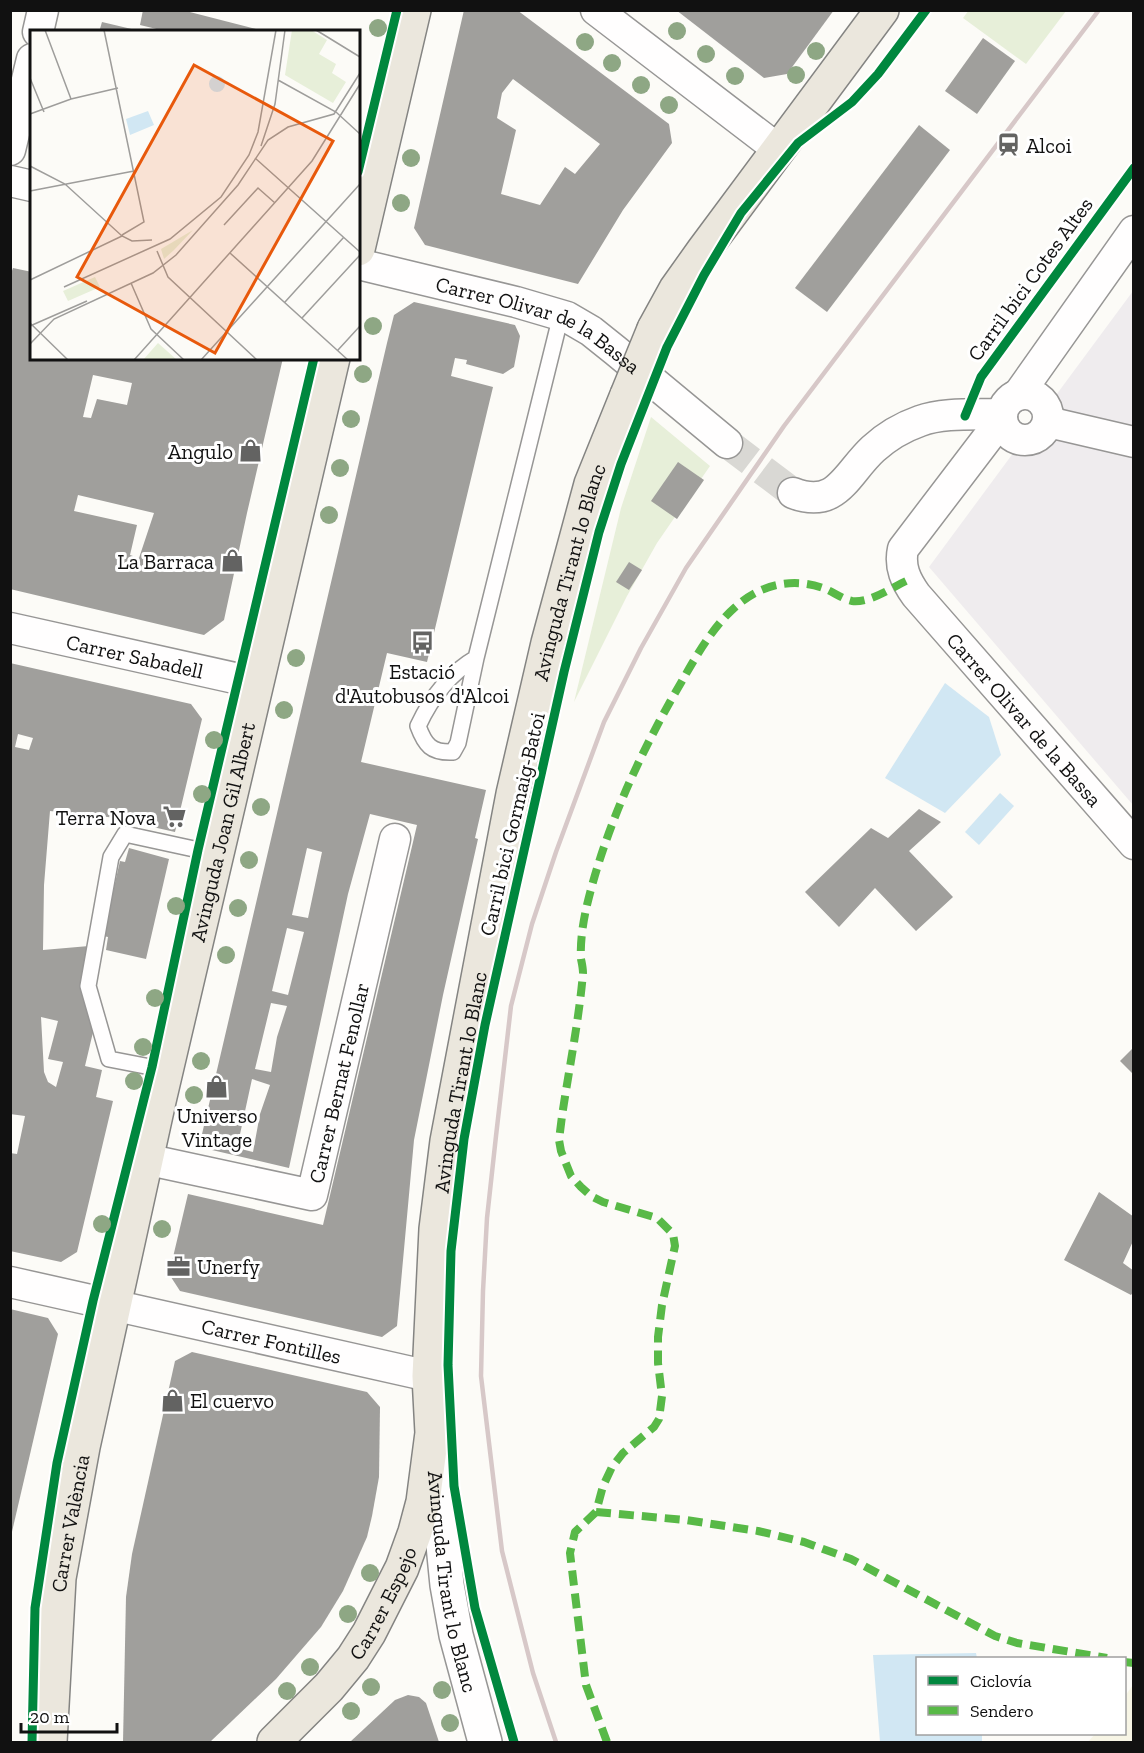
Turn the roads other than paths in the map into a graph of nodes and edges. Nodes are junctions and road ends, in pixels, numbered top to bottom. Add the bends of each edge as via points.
1 (43, 10) edge
2 (414, 10) edge
3 (596, 10) edge
4 (882, 10) edge
5 (38, 30) edge
6 (30, 67) edge
7 (10, 150) edge
8 (778, 150) junction
9 (10, 181) edge
10 (30, 186) edge
11 (1134, 231) edge
12 (360, 240) edge
13 (360, 264) edge
14 (561, 315) junction
15 (333, 360) edge
16 (1007, 409) junction
17 (1048, 422) junction
18 (1134, 442) edge
19 (727, 443) tunnel mouth
20 (793, 493) tunnel mouth
21 (10, 628) edge
22 (476, 658) junction
23 (257, 683) junction
24 (395, 839) dead end
25 (1134, 844) edge
26 (217, 854) junction
27 (166, 1070) junction
28 (146, 1160) junction
29 (10, 1282) edge
30 (114, 1306) junction
31 (429, 1376) junction
32 (432, 1433) junction
33 (50, 1743) edge
34 (274, 1743) edge
35 (486, 1743) edge

1 - 5 street
2 - 12 main road
3 - 8 street
4 - 8 main road, Avinguda Tirant lo Blanc
6 - 7 street
8 - 31 main road, Avinguda Tirant lo Blanc, bridge via 676,289 654,329 591,484 513,794 447,1141 436,1229
9 - 10 street
11 - 16 street, Carrer Olivar de la Bassa
13 - 14 street, Carrer Olivar de la Bassa
14 - 19 street, Carrer Olivar de la Bassa via 600,338
14 - 22 lane
15 - 23 main road, Avinguda Joan Gil Albert
16 - 17 street via 1034,395 1046,406
16 - 17 street via 1007,432 1024,441 1037,438
16 - 20 street via 921,420 873,449 838,490 813,499
16 - 25 street, Carrer Olivar de la Bassa via 903,549 906,581
17 - 18 street
21 - 23 street, Carrer Sabadell
22 - 22 lane via 442,687 418,726 424,743 440,753 453,752 458,743
23 - 26 main road, Avinguda Joan Gil Albert
24 - 28 street, Carrer Bernat Fenollar via 312,1195
26 - 27 main road, Avinguda Joan Gil Albert
26 - 27 lane via 125,834 111,857 88,986 109,1059
27 - 28 main road, Avinguda Joan Gil Albert
28 - 30 main road, Avinguda Joan Gil Albert
29 - 30 street, Carrer Fontilles
30 - 31 street, Carrer Fontilles
30 - 33 main road, Carrer València via 60,1569
31 - 32 main road, Avinguda Tirant lo Blanc
32 - 34 main road, Carrer Espejo via 428,1476 415,1532 389,1597 353,1658
32 - 35 street, Avinguda Tirant lo Blanc via 447,1585 456,1635

